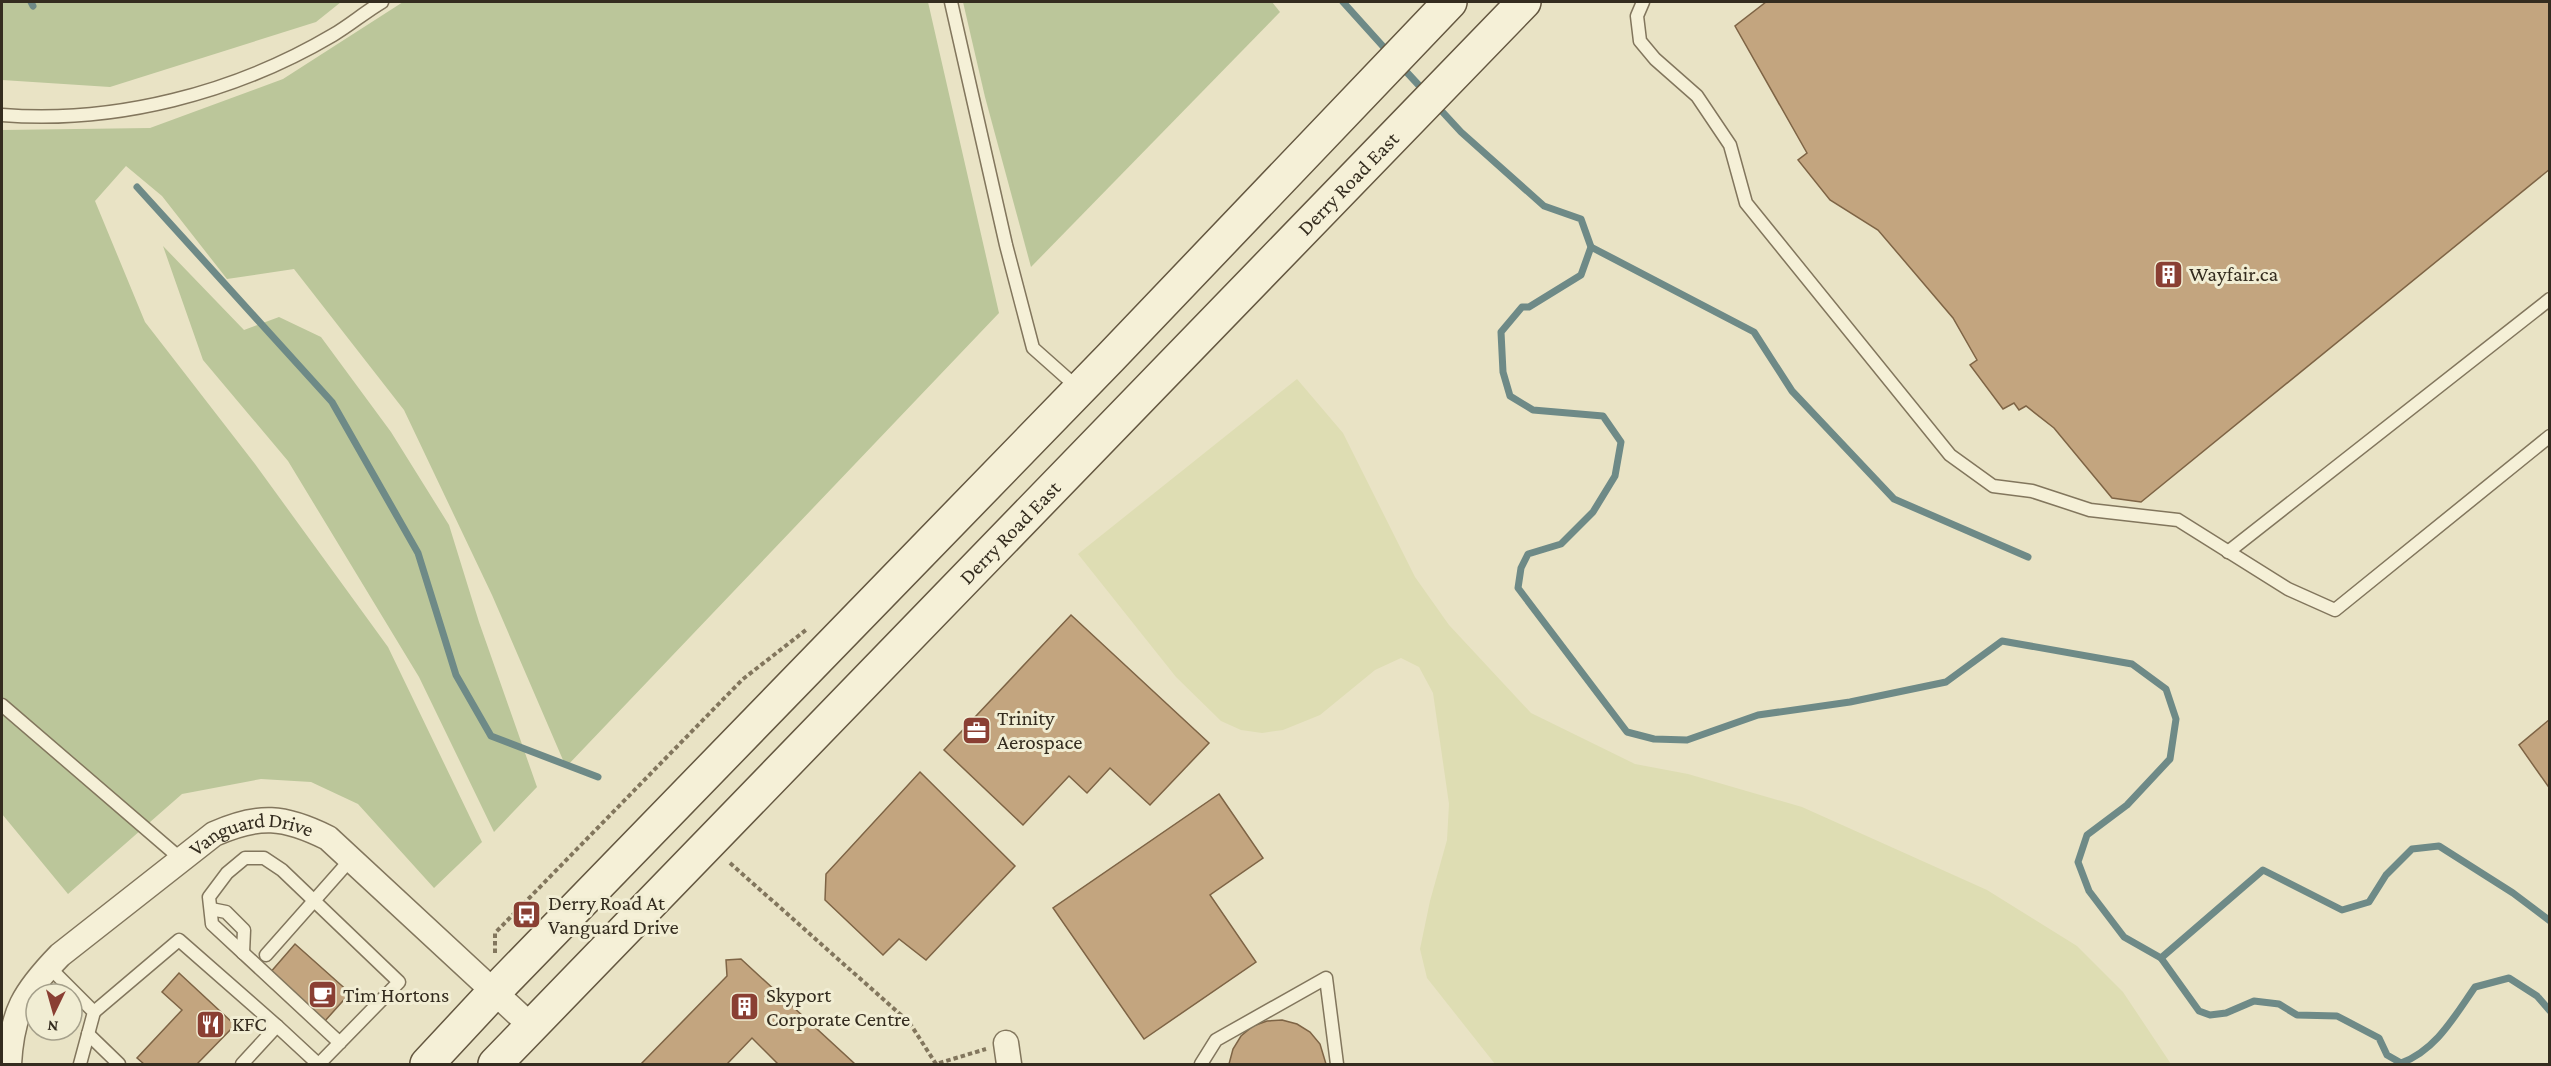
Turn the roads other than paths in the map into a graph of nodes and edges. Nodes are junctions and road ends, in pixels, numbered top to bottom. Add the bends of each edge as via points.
1 (382, 2) edge
2 (951, 2) edge
3 (1450, 2) edge
4 (1524, 2) edge
5 (1643, 2) edge
6 (2, 115) edge
7 (2550, 299) edge
8 (1080, 389) junction
9 (2550, 436) edge
10 (2228, 552) junction
11 (2, 705) edge
12 (351, 859) junction
13 (182, 860) junction
14 (315, 900) junction
15 (211, 909) junction
16 (243, 953) junction
17 (266, 955) dead end
18 (49, 967) junction
19 (494, 993) junction
20 (94, 1012) junction
21 (277, 1026) junction
22 (531, 1026) junction
23 (6, 1032) edge
24 (88, 1035) junction
25 (340, 1043) junction
26 (81, 1064) edge
27 (319, 1064) edge
28 (9, 1065) edge
29 (119, 1065) edge
30 (242, 1065) edge
31 (428, 1065) edge
32 (495, 1065) edge
33 (1201, 1065) edge
34 (1337, 1065) edge

1 - 6 lane via 332,35 270,67 200,92 149,107 86,114
2 - 8 lane via 1033,348
3 - 8 main road
4 - 22 main road, Derry Road East
5 - 10 lane via 1637,16 1640,41 1655,60 1697,96 1730,145 1746,203 1950,455 1993,486 2032,491 2090,510 2178,520
7 - 10 lane
8 - 19 main road
9 - 10 lane via 2335,610 2288,589
11 - 13 lane
12 - 13 street, Vanguard Drive via 328,838 302,825 267,819 238,823 214,834
12 - 14 lane
12 - 19 street, Vanguard Drive
13 - 18 street, Vanguard Drive
14 - 15 lane via 264,858 245,858 227,873 209,897
14 - 17 lane
14 - 25 lane via 399,982
15 - 16 lane via 213,924
15 - 16 lane via 226,912 244,930
16 - 25 lane
18 - 20 lane
18 - 23 street, Vanguard Drive via 38,977
19 - 22 street, Vanguard Drive
19 - 31 main road
20 - 21 lane via 179,940
20 - 24 lane
21 - 27 lane
21 - 30 lane
22 - 32 main road, Derry Road East
23 - 28 street, Vanguard Drive
24 - 26 lane
24 - 29 lane
25 - 27 lane
33 - 34 lane via 1216,1040 1326,978

